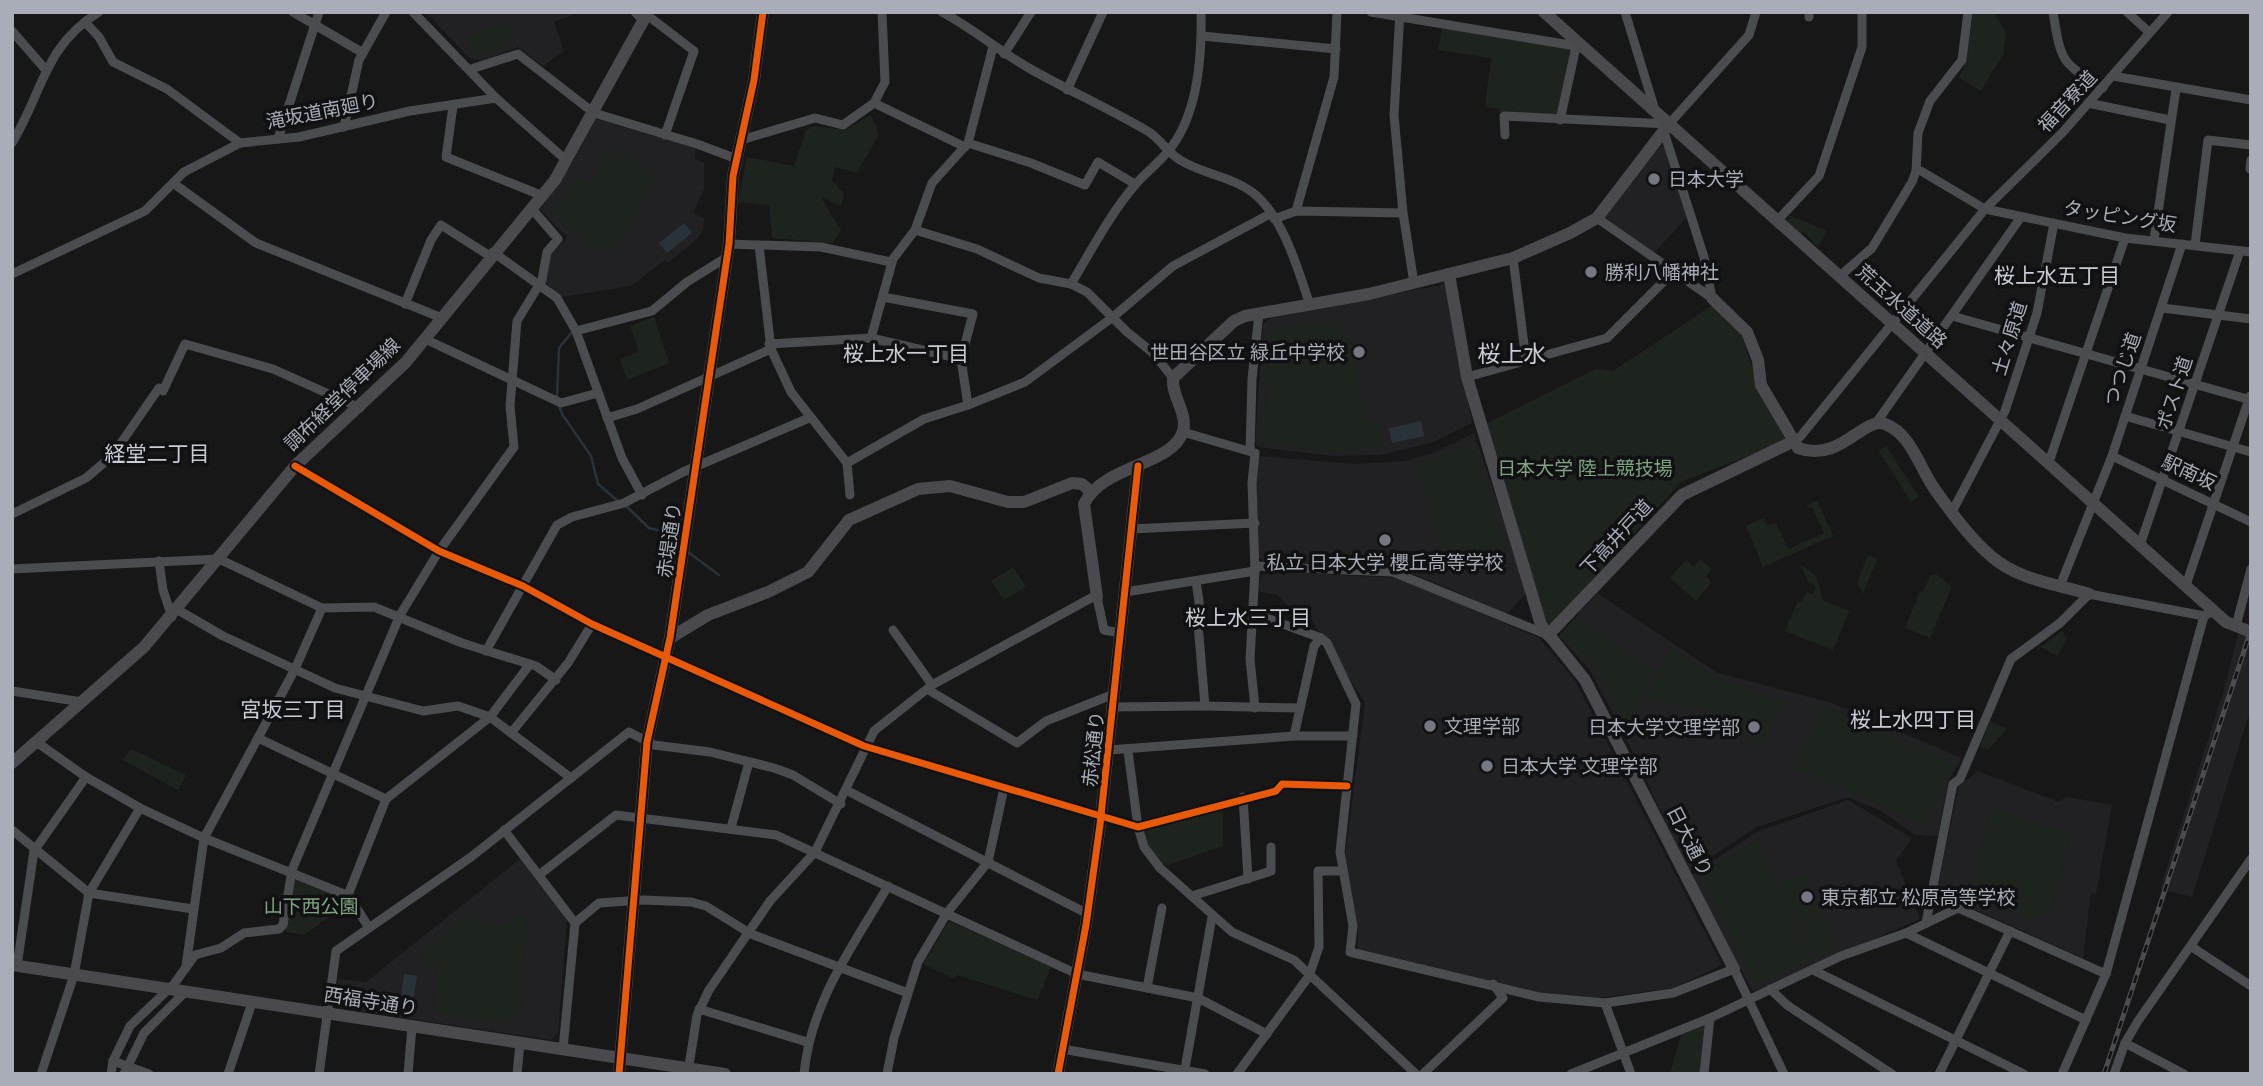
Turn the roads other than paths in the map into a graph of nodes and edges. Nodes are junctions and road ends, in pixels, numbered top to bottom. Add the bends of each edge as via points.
1 (99, 12) edge
2 (293, 12) edge
3 (319, 12) edge
4 (386, 12) edge
5 (413, 12) edge
6 (763, 12) edge
7 (882, 12) edge
8 (942, 12) edge
9 (1031, 12) edge
10 (1102, 12) edge
11 (1201, 12) edge
12 (1337, 12) edge
13 (1371, 12) edge
14 (1544, 12) edge
15 (1625, 12) edge
16 (1756, 12) edge
17 (1862, 12) edge
18 (1968, 12) edge
19 (2053, 12) edge
20 (2127, 12) edge
21 (2168, 12) edge
22 (1400, 14) edge
23 (643, 15) edge
24 (85, 22) junction
25 (314, 23) junction
26 (12, 32) edge
27 (2149, 32) junction
28 (1202, 36) junction
29 (993, 47) junction
30 (1579, 47) junction
31 (1336, 49) junction
32 (363, 52) junction
33 (1004, 54) junction
34 (45, 69) junction
35 (471, 69) junction
36 (2113, 76) junction
37 (2103, 88) junction
38 (2176, 89) junction
39 (1066, 90) junction
40 (496, 98) junction
41 (2251, 100) edge
42 (874, 103) junction
43 (2088, 103) junction
44 (453, 106) junction
45 (1655, 111) junction
46 (593, 113) junction
47 (1560, 120) junction
48 (2171, 120) junction
49 (344, 127) junction
50 (1667, 128) junction
51 (665, 135) junction
52 (1505, 135) dead end
53 (278, 139) junction
54 (741, 140) junction
55 (12, 143) edge
56 (240, 143) junction
57 (966, 145) junction
58 (2251, 145) edge
59 (1169, 150) junction
60 (737, 159) junction
61 (567, 160) junction
62 (1921, 171) dead end
63 (173, 183) junction
64 (1135, 184) junction
65 (543, 196) junction
66 (532, 209) junction
67 (1985, 209) junction
68 (1297, 211) junction
69 (1403, 214) junction
70 (1272, 216) junction
71 (2021, 216) junction
72 (1597, 218) junction
73 (1777, 221) junction
74 (2054, 223) junction
75 (915, 230) junction
76 (2125, 238) junction
77 (2154, 240) junction
78 (729, 244) junction
79 (2182, 244) junction
80 (759, 245) junction
81 (2195, 245) junction
82 (2246, 251) edge
83 (492, 254) junction
84 (727, 257) junction
85 (1513, 258) junction
86 (891, 262) junction
87 (1673, 272) junction
88 (12, 274) edge
89 (1449, 274) junction
90 (1840, 276) junction
91 (1414, 283) junction
92 (1071, 284) junction
93 (539, 285) junction
94 (883, 297) junction
95 (1712, 298) junction
96 (405, 304) junction
97 (1310, 305) junction
98 (2162, 308) junction
99 (1259, 313) junction
100 (1952, 316) junction
101 (2218, 316) junction
102 (1113, 317) junction
103 (442, 318) junction
104 (2251, 319) edge
105 (1893, 322) junction
106 (576, 331) junction
107 (2029, 337) junction
108 (871, 338) junction
109 (425, 339) junction
110 (770, 347) junction
111 (1925, 352) junction
112 (2086, 353) junction
113 (961, 359) junction
114 (1526, 360) junction
115 (2140, 368) junction
116 (1467, 377) junction
117 (709, 378) junction
118 (1173, 378) junction
119 (512, 382) junction
120 (2195, 384) junction
121 (598, 393) junction
122 (2250, 398) edge
123 (968, 405) junction
124 (361, 408) junction
125 (2125, 416) junction
126 (607, 418) junction
127 (809, 418) junction
128 (1999, 419) junction
129 (1876, 423) junction
130 (2179, 431) junction
131 (1183, 432) junction
132 (1792, 442) junction
133 (2234, 447) junction
134 (1250, 451) junction
135 (2251, 452) edge
136 (2112, 456) junction
137 (2049, 462) junction
138 (847, 463) junction
139 (295, 466) junction
140 (696, 466) junction
141 (1138, 466) junction
142 (2164, 480) junction
143 (1090, 491) junction
144 (642, 495) junction
145 (850, 495) dead end
146 (2214, 503) junction
147 (2094, 505) junction
148 (1953, 510) junction
149 (12, 514) edge
150 (2251, 522) edge
151 (1255, 523) junction
152 (1131, 529) junction
153 (2140, 545) junction
154 (439, 551) junction
155 (219, 559) junction
156 (159, 561) junction
157 (1255, 568) junction
158 (12, 569) edge
159 (2251, 569) edge
160 (1196, 581) junction
161 (2186, 585) junction
162 (523, 586) junction
163 (2060, 586) junction
164 (1125, 592) junction
165 (2090, 594) junction
166 (1097, 597) junction
167 (322, 608) junction
168 (175, 613) junction
169 (1253, 613) junction
170 (2208, 614) junction
171 (400, 615) junction
172 (592, 624) junction
173 (2236, 626) junction
174 (893, 630) dead end
175 (2251, 632) edge
176 (1121, 634) junction
177 (1548, 635) junction
178 (670, 638) junction
179 (1321, 638) junction
180 (486, 651) junction
181 (667, 657) junction
182 (530, 664) junction
183 (295, 669) junction
184 (556, 680) junction
185 (930, 687) junction
186 (12, 691) edge
187 (366, 698) junction
188 (1113, 700) junction
189 (82, 702) junction
190 (1205, 706) junction
191 (1255, 708) junction
192 (1299, 708) junction
193 (490, 717) junction
194 (511, 733) junction
195 (1294, 736) junction
196 (1353, 736) junction
197 (257, 738) junction
198 (35, 741) junction
199 (647, 742) junction
200 (864, 747) junction
201 (1109, 750) junction
202 (1128, 751) junction
203 (749, 762) junction
204 (12, 763) edge
205 (331, 774) junction
206 (86, 777) junction
207 (571, 778) junction
208 (1347, 786) junction
209 (1004, 788) junction
210 (846, 790) junction
211 (1243, 797) junction
212 (386, 799) junction
213 (841, 804) junction
214 (140, 808) junction
215 (641, 817) junction
216 (1101, 817) junction
217 (1138, 827) junction
218 (731, 828) junction
219 (12, 830) edge
220 (504, 830) junction
221 (204, 838) junction
222 (1271, 847) dead end
223 (34, 851) junction
224 (815, 852) junction
225 (2251, 859) edge
226 (988, 862) junction
227 (1343, 871) junction
228 (291, 873) junction
229 (539, 875) junction
230 (1248, 879) junction
231 (888, 886) junction
232 (89, 893) junction
233 (348, 895) junction
234 (1192, 896) junction
235 (633, 900) junction
236 (1162, 908) dead end
237 (193, 909) junction
238 (947, 913) junction
239 (1088, 914) junction
240 (1212, 917) junction
241 (575, 923) junction
242 (1926, 923) junction
243 (369, 928) junction
244 (747, 931) junction
245 (2010, 931) junction
246 (1906, 933) junction
247 (2192, 947) junction
248 (15, 966) edge
249 (186, 966) junction
250 (841, 967) junction
251 (1734, 969) junction
252 (1813, 970) junction
253 (1989, 973) junction
254 (1077, 974) junction
255 (2106, 974) junction
256 (74, 975) junction
257 (1309, 976) junction
258 (1493, 984) junction
259 (2251, 986) edge
260 (1147, 988) junction
261 (1770, 989) junction
262 (168, 990) junction
263 (185, 992) junction
264 (908, 993) junction
265 (1198, 998) junction
266 (1751, 999) junction
267 (252, 1003) junction
268 (1605, 1003) junction
269 (699, 1009) junction
270 (328, 1014) junction
271 (1710, 1018) junction
272 (2086, 1020) junction
273 (412, 1027) junction
274 (1267, 1034) junction
275 (1956, 1039) junction
276 (807, 1042) junction
277 (520, 1043) junction
278 (2124, 1043) junction
279 (563, 1049) junction
280 (1062, 1049) junction
281 (1625, 1052) junction
282 (620, 1058) junction
283 (113, 1061) junction
284 (125, 1070) edge
285 (688, 1071) edge
286 (1185, 1072) edge
287 (41, 1074) edge
288 (111, 1074) edge
289 (149, 1074) edge
290 (228, 1074) edge
291 (319, 1074) edge
292 (408, 1074) edge
293 (517, 1074) edge
294 (619, 1074) edge
295 (725, 1074) edge
296 (804, 1074) edge
297 (887, 1074) edge
298 (1058, 1074) edge
299 (1205, 1074) edge
300 (1237, 1074) edge
301 (1416, 1074) edge
302 (1423, 1074) edge
303 (1571, 1074) edge
304 (1630, 1074) edge
305 (1704, 1074) edge
306 (1784, 1074) edge
307 (1892, 1074) edge
308 (1939, 1074) edge
309 (2024, 1074) edge
310 (2062, 1074) edge
311 (2114, 1074) edge
312 (2184, 1074) edge

1 - 24 street
2 - 25 street
3 - 25 street
4 - 32 street
5 - 35 street
6 - 54 street, 赤堤通り
7 - 42 street via 885,82
8 - 29 street
9 - 33 street
10 - 39 street
11 - 28 street
12 - 31 street
13 - 22 street
14 - 30 street, 荒玉水道道路
15 - 45 street
16 - 50 street via 1749,35
17 - 73 street via 1862,47 1819,176
18 - 90 street via 1962,60 1930,101 1918,133 1912,182 1872,248
19 - 37 street via 2060,54 2070,68
20 - 27 street
21 - 27 street, 福音寮道
22 - 30 street
22 - 69 street via 1394,115
23 - 46 street, 調布経堂停車場線
23 - 51 street via 694,51
24 - 34 street
24 - 56 street via 113,62 167,89
25 - 32 street
25 - 53 street
26 - 34 street
27 - 36 street, 福音寮道
28 - 31 street
28 - 59 street via 1192,98 1182,131
29 - 33 street
29 - 57 street
30 - 45 street, 荒玉水道道路
30 - 47 street
31 - 68 street via 1334,77
32 - 49 street
33 - 39 street
34 - 55 street
35 - 40 street
35 - 46 street via 518,54
36 - 37 street, 福音寮道
36 - 38 street
37 - 43 street, 福音寮道
38 - 41 street
38 - 48 street
39 - 59 street via 1148,132
40 - 44 street, 滝坂道南廻り
40 - 61 street
42 - 54 street via 843,125 815,118
42 - 57 street
43 - 48 street
43 - 67 street, 福音寮道
44 - 49 street, 滝坂道南廻り
44 - 65 street via 446,157
45 - 50 street, 荒玉水道道路
46 - 51 street
46 - 61 street, 調布経堂停車場線
47 - 50 street
47 - 52 street via 1504,116
48 - 77 street
49 - 53 street, 滝坂道南廻り
50 - 72 street
50 - 73 street, 荒玉水道道路
50 - 95 street
51 - 60 street
53 - 56 street, 滝坂道南廻り
54 - 60 street, 赤堤通り
56 - 63 street, 滝坂道南廻り via 184,172
57 - 64 street via 1031,163 1085,185 1098,162
57 - 75 street via 933,183
58 - 81 street via 2208,140
59 - 64 street
59 - 70 street via 1180,161 1244,187
60 - 78 street, 赤堤通り
61 - 65 street, 調布経堂停車場線
62 - 67 street, タッピング坂
63 - 88 street, 滝坂道南廻り via 145,211
63 - 96 street via 256,243
64 - 92 street
65 - 66 street, 調布経堂停車場線
66 - 83 street, 調布経堂停車場線
66 - 93 street via 558,239 547,252
67 - 71 street, タッピング坂
67 - 105 street, 福音寮道
68 - 69 street
68 - 70 street
69 - 91 street
70 - 97 street
70 - 102 street via 1174,266
71 - 74 street, タッピング坂
71 - 100 street
72 - 85 street
72 - 87 street
73 - 90 street, 荒玉水道道路
74 - 76 street, タッピング坂
74 - 107 street, 土々原道
75 - 86 street
75 - 92 street via 977,248 1040,278
76 - 77 street, タッピング坂
76 - 112 street
77 - 79 street, タッピング坂
78 - 80 street
78 - 84 street, 赤堤通り
79 - 81 street, タッピング坂
79 - 98 street, つつじ道
80 - 86 street via 840,250
80 - 110 street
81 - 82 street, タッピング坂
82 - 101 street, ポスト道
83 - 93 street
83 - 96 street via 441,225
83 - 103 street, 調布経堂停車場線
84 - 106 street via 652,311
84 - 117 street, 赤堤通り
85 - 89 street
85 - 114 street
86 - 94 street
87 - 95 street
87 - 114 street via 1607,338
89 - 91 street
89 - 116 street, 日大通り
90 - 105 street, 荒玉水道道路
91 - 97 street
92 - 102 street via 1098,300
93 - 106 street via 557,298
93 - 119 street via 517,321
94 - 108 street
94 - 113 street via 972,314
95 - 132 street via 1747,332 1761,385
96 - 103 street
97 - 99 street
98 - 101 street
98 - 115 street, つつじ道
99 - 118 street via 1234,321
99 - 134 street
100 - 107 street
100 - 111 street
101 - 104 street
101 - 120 street, ポスト道
102 - 118 street
102 - 123 street via 1025,382
103 - 109 street, 調布経堂停車場線
105 - 111 street, 荒玉水道道路
105 - 132 street, 福音寮道
106 - 121 street
107 - 112 street
107 - 128 street, 土々原道
108 - 110 street
108 - 113 street
109 - 119 street
109 - 124 street, 調布経堂停車場線
110 - 117 street
110 - 127 street
111 - 128 street, 荒玉水道道路
111 - 129 street
112 - 115 street
112 - 137 street
113 - 123 street
114 - 116 street
115 - 120 street
115 - 125 street, つつじ道
116 - 177 street, 日大通り via 1541,625
117 - 126 street
117 - 140 street, 赤堤通り
118 - 131 street
119 - 121 street via 556,401
119 - 154 street via 509,422 514,447
120 - 122 street
120 - 130 street, ポスト道
121 - 126 street
122 - 133 street
123 - 138 street via 923,419
124 - 139 street, 調布経堂停車場線
124 - 149 street via 273,369 185,344 163,391 159,388 112,456 86,478
125 - 130 street
125 - 136 street, つつじ道
126 - 144 street
127 - 138 street
127 - 140 street
128 - 137 street, 荒玉水道道路
128 - 148 street, 土々原道
129 - 132 street via 1826,453 1804,451
129 - 148 street via 1898,432
130 - 133 street
130 - 142 street, ポスト道
131 - 134 street
131 - 141 street via 1164,452
132 - 177 street, 下高井戸道 via 1682,495
133 - 135 street
133 - 146 street
134 - 151 street via 1255,453
136 - 142 street, 駅南坂
136 - 147 street, つつじ道
137 - 147 street, 荒玉水道道路
138 - 145 street
139 - 154 street
139 - 155 street, 調布経堂停車場線
140 - 144 street
140 - 178 street, 赤堤通り
141 - 143 street via 1101,481
141 - 152 street, 赤松通り
142 - 146 street, 駅南坂
142 - 153 street, ポスト道
143 - 166 street via 1084,504
143 - 178 street via 1072,483 1024,502 1008,502 950,486 918,489 849,520 808,572 708,615
144 - 162 street via 557,525
146 - 150 street, 駅南坂
146 - 161 street
147 - 153 street, 荒玉水道道路
147 - 163 street, つつじ道
148 - 163 street via 1982,548 2004,566 2027,578
151 - 152 street
151 - 157 street
152 - 164 street, 赤松通り
153 - 161 street, 荒玉水道道路
154 - 162 street
154 - 171 street
155 - 156 street
155 - 167 street
155 - 168 street, 調布経堂停車場線
156 - 158 street
156 - 168 street via 163,590
157 - 160 street
157 - 169 street
157 - 177 street via 1394,572
159 - 173 street
160 - 164 street
160 - 190 street
161 - 170 street, 荒玉水道道路
162 - 172 street
162 - 180 street
163 - 165 street
164 - 176 street, 赤松通り
165 - 170 street
165 - 242 street via 2011,659 1960,779 1953,784
166 - 176 street via 1104,630
166 - 185 street
167 - 171 street via 374,607
167 - 183 street
168 - 183 street
168 - 189 street, 調布経堂停車場線
169 - 179 street
169 - 191 street via 1250,659
170 - 173 street, 荒玉水道道路
170 - 255 street
171 - 180 street
171 - 187 street
172 - 181 street
172 - 184 street
173 - 175 street, 荒玉水道道路
174 - 185 street
176 - 188 street, 赤松通り
177 - 251 street, 日大通り via 1585,680
178 - 181 street, 赤堤通り
179 - 192 street via 1314,646
179 - 196 street via 1356,704
180 - 182 street
181 - 199 street, 赤堤通り
181 - 200 street
182 - 184 street
182 - 193 street
183 - 187 street
183 - 197 street
184 - 194 street
185 - 188 street via 1017,743 1046,721
185 - 200 street via 874,731
186 - 189 street
187 - 193 street via 424,711 458,706
187 - 205 street
188 - 190 street
188 - 201 street, 赤松通り
189 - 198 street, 調布経堂停車場線
190 - 191 street
191 - 192 street
192 - 195 street
193 - 194 street
193 - 212 street
194 - 207 street
195 - 196 street
195 - 202 street
196 - 208 street
197 - 205 street
197 - 221 street
198 - 204 street, 調布経堂停車場線
198 - 206 street
199 - 203 street
199 - 207 street via 629,732
199 - 215 street, 赤堤通り
200 - 209 street
200 - 210 street
201 - 202 street
201 - 216 street, 赤松通り
202 - 217 street
203 - 213 street via 793,775
203 - 218 street
205 - 212 street
205 - 228 street
206 - 214 street
206 - 223 street
207 - 220 street
208 - 211 street via 1282,784 1276,790
208 - 227 street via 1340,852
209 - 216 street
209 - 226 street
210 - 213 street
210 - 226 street
211 - 217 street
211 - 230 street
212 - 233 street
213 - 224 street
214 - 221 street
214 - 232 street
215 - 218 street
215 - 229 street via 616,815
215 - 235 street, 赤堤通り
216 - 217 street
216 - 239 street, 赤松通り
217 - 234 street via 1144,847 1161,869
218 - 224 street via 769,833
219 - 223 street
220 - 229 street
220 - 243 street
221 - 228 street
221 - 237 street
222 - 230 street via 1271,871
223 - 232 street
223 - 248 street
224 - 231 street
224 - 244 street
225 - 247 street
226 - 238 street
226 - 239 street
227 - 257 street via 1318,871 1319,947
227 - 258 street via 1353,926 1350,953
228 - 233 street
228 - 249 street via 279,929 244,933 221,948 200,953
229 - 241 street
230 - 234 street
231 - 238 street
231 - 250 street
232 - 237 street
232 - 256 street
233 - 243 street
234 - 240 street
235 - 241 street via 599,904
235 - 244 street via 706,906
235 - 282 street, 赤堤通り
236 - 260 street
237 - 249 street
238 - 254 street
238 - 264 street via 923,952
239 - 254 street, 赤松通り
240 - 257 street via 1231,932 1294,960
240 - 265 street
241 - 279 street
242 - 245 street via 1958,908
242 - 246 street
243 - 270 street via 336,951
244 - 250 street
244 - 269 street
245 - 253 street
245 - 255 street
246 - 252 street
246 - 253 street
247 - 259 street
247 - 278 street
248 - 256 street, 西福寺通り
249 - 262 street
250 - 264 street
250 - 276 street via 818,1007
251 - 266 street, 日大通り
251 - 268 street via 1673,993
252 - 261 street
252 - 275 street
253 - 272 street
253 - 275 street
254 - 260 street
254 - 280 street, 赤松通り
255 - 272 street
256 - 262 street, 西福寺通り
256 - 287 street
257 - 274 street
257 - 301 street
258 - 268 street via 1539,997
258 - 302 street via 1503,998
260 - 265 street
261 - 266 street
261 - 307 street
262 - 263 street, 西福寺通り
262 - 283 street via 130,1026
263 - 267 street, 西福寺通り
263 - 284 street via 144,1033
264 - 297 street
265 - 274 street
265 - 286 street
266 - 271 street
266 - 306 street, 日大通り
267 - 270 street, 西福寺通り
267 - 290 street
268 - 281 street
269 - 276 street
269 - 285 street
270 - 273 street, 西福寺通り
270 - 291 street
271 - 281 street
271 - 305 street
272 - 310 street
273 - 277 street, 西福寺通り
273 - 292 street
274 - 300 street
275 - 308 street
275 - 309 street
276 - 296 street
277 - 279 street, 西福寺通り
277 - 293 street
278 - 311 street
278 - 312 street
279 - 282 street, 西福寺通り
280 - 286 street
280 - 298 street, 赤松通り
281 - 303 street
281 - 304 street
282 - 285 street, 西福寺通り
282 - 294 street, 赤堤通り
283 - 284 street
283 - 288 street
284 - 289 street
285 - 295 street, 西福寺通り
286 - 299 street

